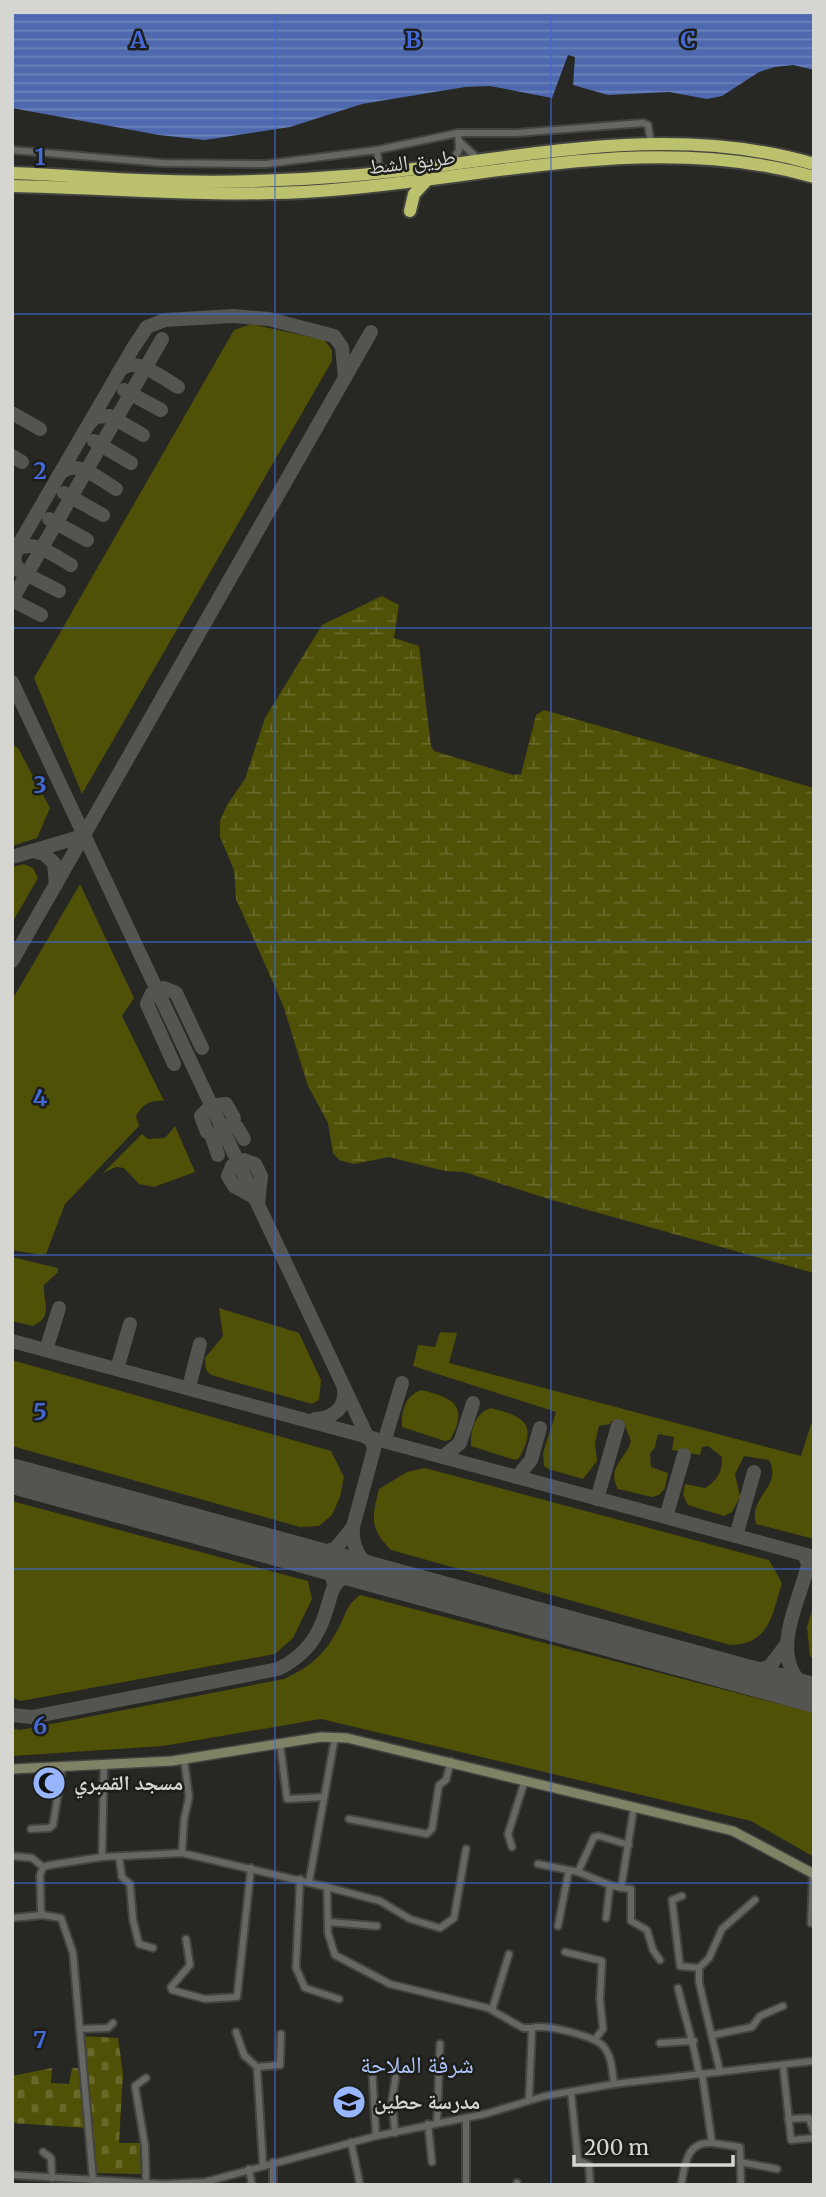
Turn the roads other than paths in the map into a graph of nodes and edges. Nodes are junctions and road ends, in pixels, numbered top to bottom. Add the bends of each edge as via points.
1 (458, 134) junction
2 (460, 142) junction
3 (652, 143) junction
4 (12, 150) edge
5 (377, 150) junction
6 (479, 159) junction
7 (451, 163) junction
8 (226, 164) junction
9 (814, 164) edge
10 (12, 173) edge
11 (379, 173) junction
12 (814, 177) edge
13 (427, 180) junction
14 (226, 182) junction
15 (12, 186) edge
16 (410, 211) dead end
17 (335, 1737) junction
18 (280, 1743) junction
19 (184, 1759) junction
20 (451, 1761) junction
21 (104, 1766) junction
22 (12, 1769) edge
23 (62, 1769) junction
24 (525, 1780) junction
25 (324, 1797) junction
26 (634, 1807) junction
27 (349, 1819) dead end
28 (30, 1829) dead end
29 (629, 1845) junction
30 (512, 1847) dead end
31 (466, 1849) dead end
32 (182, 1853) junction
33 (12, 1856) edge
34 (102, 1857) junction
35 (119, 1857) junction
36 (538, 1864) dead end
37 (43, 1867) junction
38 (251, 1868) junction
39 (569, 1870) junction
40 (578, 1872) junction
41 (813, 1874) edge
42 (300, 1879) junction
43 (309, 1882) junction
44 (610, 1885) junction
45 (327, 1887) junction
46 (621, 1888) junction
47 (682, 1896) dead end
48 (755, 1900) dead end
49 (812, 1908) edge
50 (43, 1916) junction
51 (12, 1918) edge
52 (606, 1918) dead end
53 (328, 1922) junction
54 (811, 1923) dead end
55 (377, 1926) dead end
56 (558, 1926) dead end
57 (186, 1939) dead end
58 (153, 1948) dead end
59 (565, 1952) dead end
60 (509, 1954) dead end
61 (660, 1960) dead end
62 (699, 1968) junction
63 (678, 1988) dead end
64 (339, 1999) dead end
65 (783, 2006) dead end
66 (492, 2010) junction
67 (113, 2023) dead end
68 (80, 2028) junction
69 (532, 2028) junction
70 (236, 2032) dead end
71 (281, 2034) dead end
72 (713, 2035) junction
73 (596, 2038) junction
74 (694, 2041) junction
75 (660, 2043) dead end
76 (440, 2044) dead end
77 (814, 2061) edge
78 (783, 2065) junction
79 (257, 2067) junction
80 (372, 2067) dead end
81 (397, 2068) dead end
82 (720, 2072) junction
83 (700, 2074) junction
84 (146, 2078) dead end
85 (614, 2084) junction
86 (570, 2092) junction
87 (529, 2099) junction
88 (466, 2119) junction
89 (788, 2119) junction
90 (437, 2122) junction
91 (428, 2124) junction
92 (814, 2132) edge
93 (395, 2133) junction
94 (376, 2136) junction
95 (814, 2138) edge
96 (351, 2142) junction
97 (712, 2143) junction
98 (44, 2152) dead end
99 (273, 2162) junction
100 (432, 2162) dead end
101 (740, 2162) junction
102 (263, 2165) junction
103 (249, 2169) junction
104 (777, 2169) dead end
105 (12, 2175) edge
106 (52, 2178) junction
107 (93, 2180) junction
108 (35, 2181) edge
109 (146, 2181) junction
110 (68, 2182) edge
111 (163, 2184) edge
112 (252, 2185) edge
113 (274, 2185) edge
114 (360, 2185) edge
115 (466, 2185) edge
116 (590, 2185) edge
117 (681, 2185) edge
118 (741, 2185) edge

1 - 2 street
1 - 3 street via 643,123 649,125
1 - 5 street
2 - 6 street
2 - 7 street
3 - 6 highway, طريق الشط
3 - 9 highway, طريق الشط via 728,146
4 - 8 street
5 - 8 street via 284,163
5 - 11 street
6 - 7 highway, طريق الشط
7 - 11 highway, طريق الشط
8 - 14 street
10 - 14 highway, طريق الشط
11 - 14 highway, طريق الشط
12 - 13 highway, طريق الشط via 737,160 653,155
13 - 15 highway, طريق الشط via 228,195
13 - 16 highway via 414,194
17 - 18 main road
17 - 20 main road
17 - 25 street
18 - 19 main road
18 - 25 street via 287,1799
19 - 21 main road
19 - 32 street via 189,1797
20 - 24 main road
20 - 27 street via 446,1780 439,1785 432,1829 427,1834
21 - 23 main road
21 - 34 street
22 - 23 main road
23 - 28 street via 53,1825
24 - 26 main road
24 - 30 street via 509,1832
25 - 43 street
26 - 29 street
26 - 41 main road via 740,1833
29 - 40 street via 594,1837
29 - 46 street
31 - 45 street via 454,1918 440,1928 401,1915 380,1901
32 - 35 street
32 - 38 street
33 - 37 street via 32,1858
34 - 35 street
34 - 37 street
35 - 58 street via 122,1877 130,1884 139,1944
36 - 39 street
37 - 50 street
38 - 42 street
38 - 57 street via 237,1997 205,1999 172,1990 190,1965
39 - 40 street
39 - 56 street
40 - 44 street
41 - 49 street
42 - 43 street
42 - 64 street via 298,1974 304,1988
43 - 45 street
44 - 46 street
44 - 52 street
45 - 53 street
46 - 61 street via 631,1889 631,1921 647,1930
47 - 62 street via 672,1900 680,1966
48 - 62 street via 722,1929 709,1958
49 - 54 street
50 - 51 street
50 - 68 street via 63,1920 78,1980
53 - 55 street
53 - 66 street via 333,1954 362,1970 400,1987
59 - 73 street via 602,1962 603,2028
60 - 66 street
62 - 72 street
63 - 74 street
65 - 72 street via 760,2015 752,2027
66 - 69 street via 523,2028
67 - 68 street via 108,2028
68 - 107 street
69 - 73 street via 544,2025
69 - 87 street
70 - 79 street via 244,2054
71 - 79 street via 280,2065
72 - 82 street
73 - 85 street via 608,2053
74 - 75 street
74 - 83 street
76 - 90 street
77 - 78 street
78 - 82 street
78 - 89 street
79 - 102 street
80 - 94 street
81 - 93 street via 392,2100
82 - 83 street
83 - 85 street
83 - 97 street
84 - 109 street via 135,2086
85 - 86 street
86 - 87 street
86 - 116 street via 578,2159 589,2165
87 - 88 street
88 - 90 street
88 - 115 street
89 - 92 street via 807,2118
89 - 95 street via 792,2140
90 - 91 street
91 - 93 street
91 - 100 street
93 - 94 street
94 - 96 street
96 - 99 street
96 - 114 street
97 - 101 street via 739,2146
97 - 117 street via 690,2151
98 - 106 street via 51,2158
99 - 102 street
99 - 113 street
101 - 104 street
101 - 118 street
102 - 103 street
103 - 111 street via 205,2182
103 - 112 street
105 - 108 street
106 - 108 street
106 - 110 street
107 - 109 street
107 - 110 street
109 - 111 street

